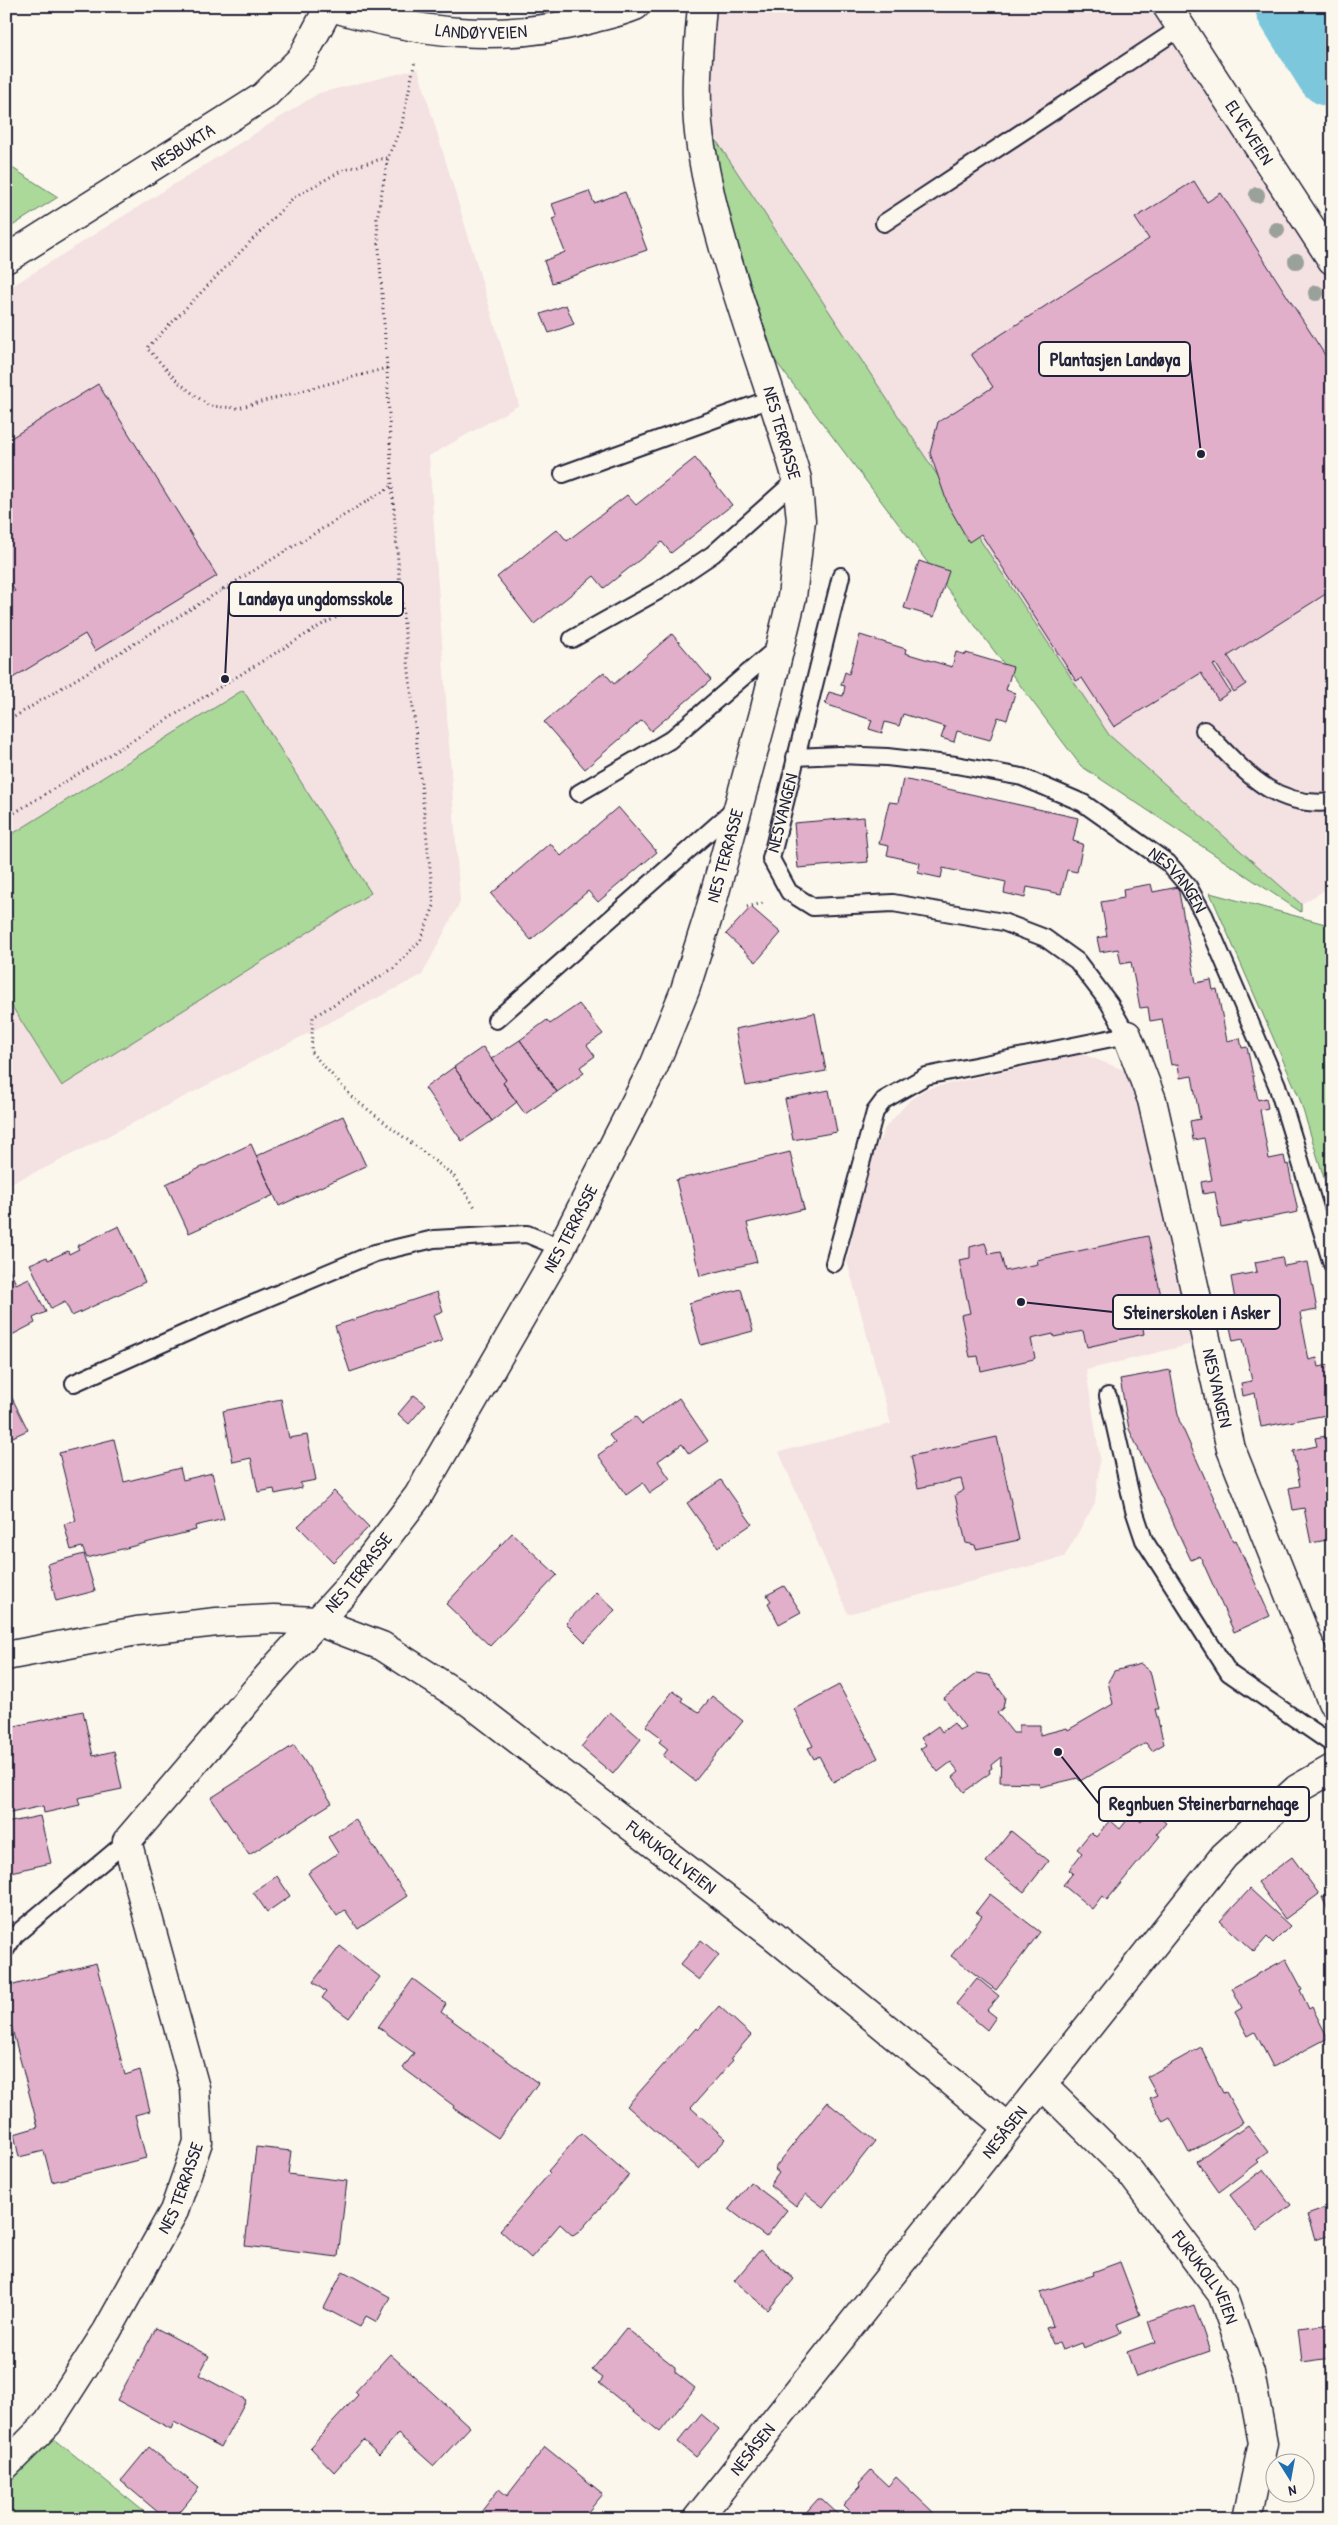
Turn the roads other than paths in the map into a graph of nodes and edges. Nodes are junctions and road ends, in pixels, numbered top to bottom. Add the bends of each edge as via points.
1 (329, 6) edge
2 (635, 6) edge
3 (702, 6) edge
4 (1173, 17) edge
5 (884, 223) dead end
6 (6, 259) edge
7 (1332, 260) edge
8 (772, 398) junction
9 (563, 474) dead end
10 (797, 479) junction
11 (840, 576) dead end
12 (572, 639) dead end
13 (781, 645) junction
14 (1204, 730) dead end
15 (795, 758) junction
16 (579, 793) dead end
17 (1332, 802) edge
18 (739, 804) junction
19 (496, 1020) dead end
20 (1126, 1034) junction
21 (561, 1248) junction
22 (834, 1263) dead end
23 (1332, 1264) edge
24 (74, 1382) dead end
25 (1108, 1396) dead end
26 (316, 1621) junction
27 (6, 1656) edge
28 (1332, 1702) edge
29 (1332, 1744) edge
30 (1332, 1769) edge
31 (127, 1841) junction
32 (9, 1940) edge
33 (1042, 2085) junction
34 (1007, 2127) junction
35 (6, 2465) edge
36 (697, 2519) edge
37 (1247, 2519) edge

1 - 2 street, LANDØYVEIEN via 422,29 495,35 549,29
1 - 6 street, NESBUKTA via 302,58 264,96
3 - 8 street, NES TERRASSE via 696,78 700,145 716,223
4 - 5 lane
4 - 7 street, ELVEVEIEN
8 - 9 lane
8 - 10 street, NES TERRASSE
10 - 12 lane via 713,554 658,591
10 - 13 street, NES TERRASSE via 801,520 792,597
11 - 15 lane, NESVANGEN
13 - 16 lane via 670,740
13 - 18 street, NES TERRASSE
14 - 17 lane via 1255,781 1280,796 1312,804
15 - 20 lane, NESVANGEN via 771,859 789,892 812,906 893,903 1003,922 1045,938 1077,961 1109,1003
15 - 23 lane, NESVANGEN via 839,755 887,757 1022,776 1083,804 1168,863 1188,886 1204,915 1277,1085
18 - 19 lane
18 - 21 street, NES TERRASSE via 685,990 654,1066
20 - 22 lane via 926,1076 884,1100 875,1112
20 - 28 street, NESVANGEN via 1152,1100 1231,1449
21 - 24 lane via 527,1234 494,1234 434,1239 375,1253
21 - 26 street, NES TERRASSE via 418,1496 348,1588
25 - 29 lane via 1144,1540 1229,1673
26 - 27 street, NES TERRASSE via 217,1622 137,1631
26 - 31 street, NES TERRASSE
26 - 34 street, FURUKOLLVEIEN via 382,1646 469,1702 775,1937
30 - 33 street, NESÅSEN via 1297,1789 1224,1856
31 - 32 lane, NES TERRASSE
31 - 35 street, NES TERRASSE via 195,2088 198,2142 174,2211 107,2331 48,2424
33 - 34 street, NESÅSEN
33 - 37 street, FURUKOLLVEIEN via 1130,2172 1222,2294 1250,2373 1264,2443
34 - 36 street, NESÅSEN

